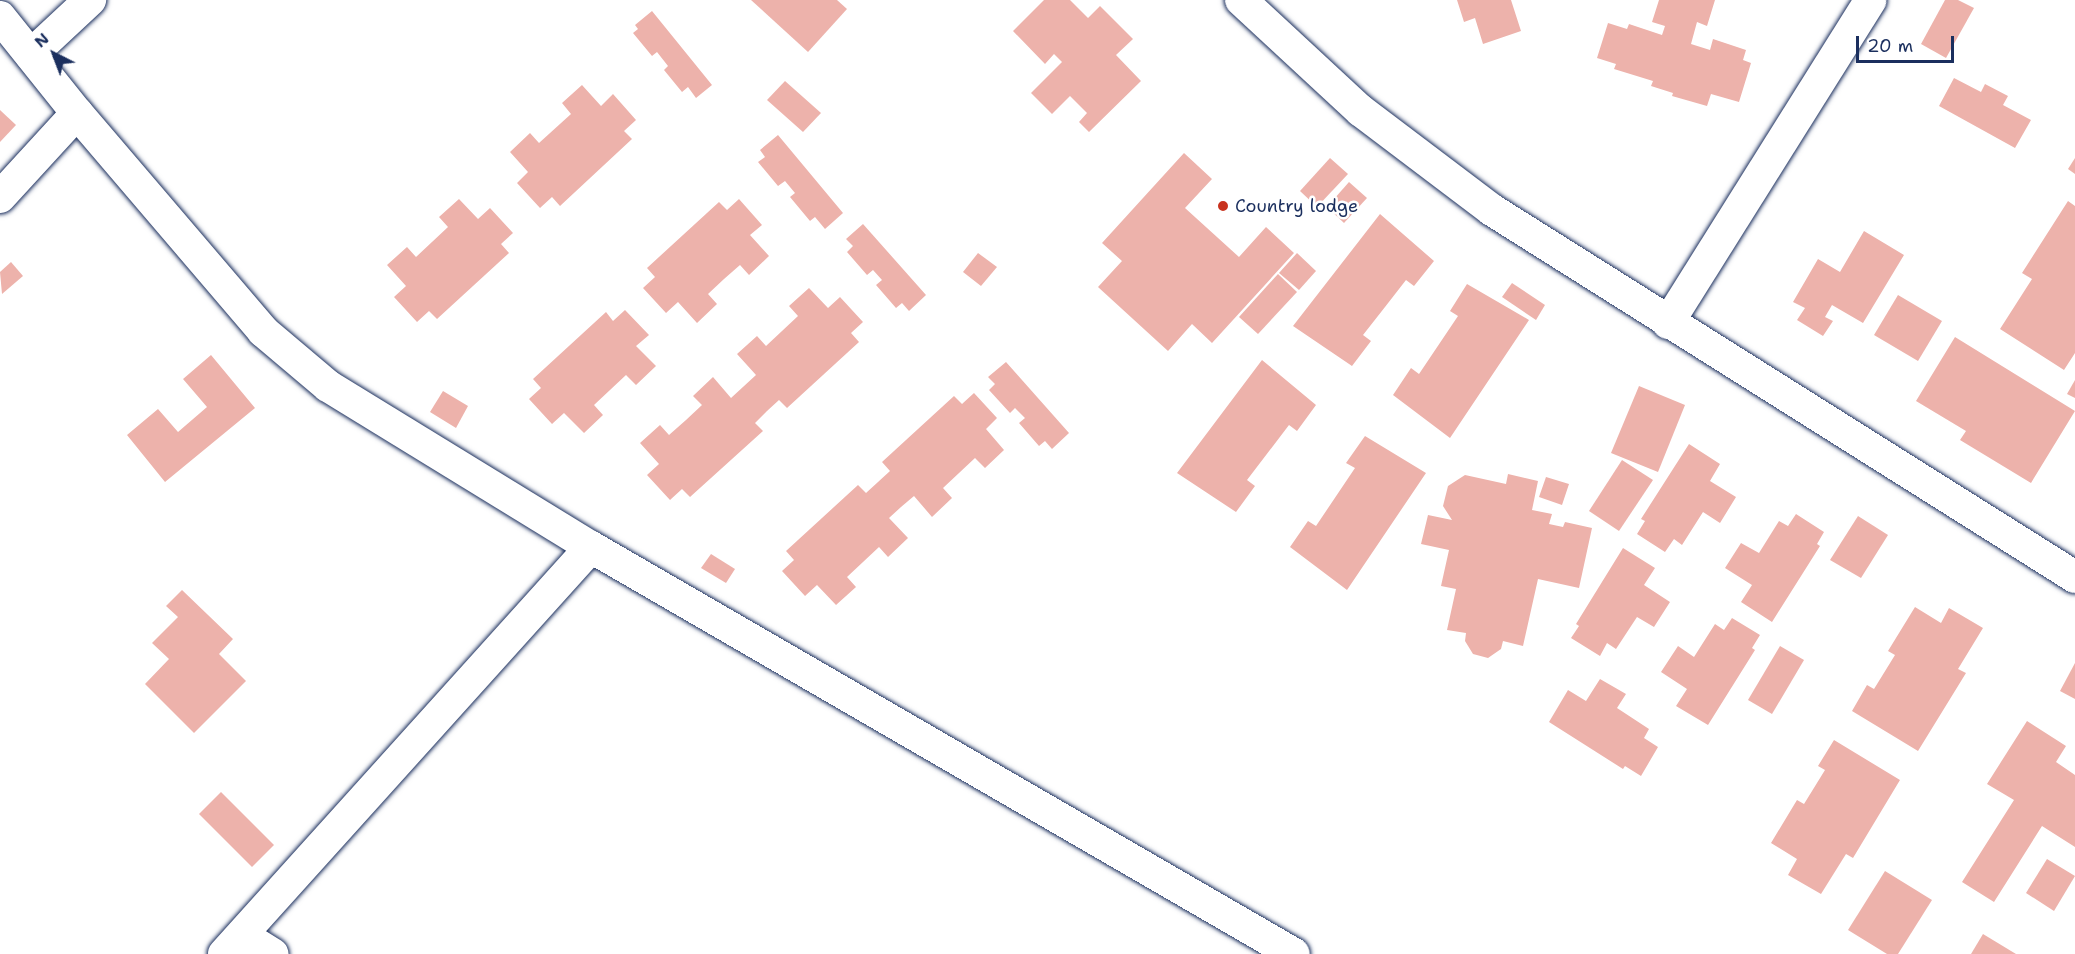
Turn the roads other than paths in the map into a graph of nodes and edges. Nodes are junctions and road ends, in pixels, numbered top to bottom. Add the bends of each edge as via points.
1 (90, 0) edge
2 (1241, 0) edge
3 (1871, 0) edge
4 (0, 17) edge
5 (31, 55) junction
6 (77, 113) junction
7 (0, 197) edge
8 (1668, 323) junction
9 (591, 547) junction
10 (2075, 577) edge
11 (233, 944) edge
12 (272, 954) edge
13 (1294, 954) edge

1 - 5 street
2 - 8 street via 1362,111 1483,203
3 - 8 street
4 - 5 street
5 - 6 street
6 - 7 street
6 - 9 street via 263,331 294,359 328,386
8 - 10 street
9 - 11 street
9 - 13 street
11 - 12 street

